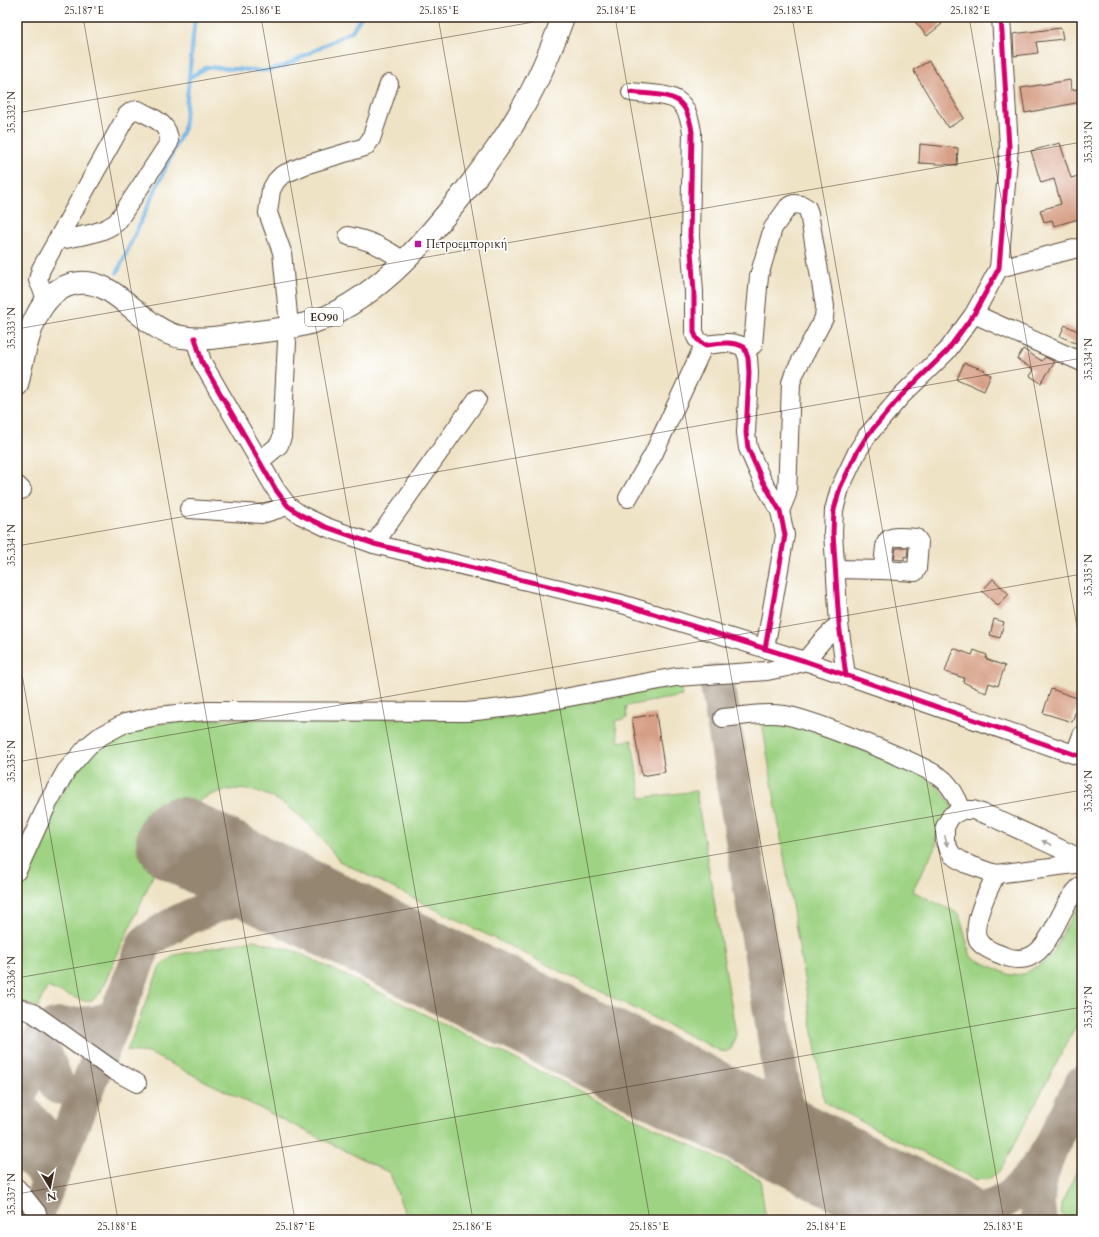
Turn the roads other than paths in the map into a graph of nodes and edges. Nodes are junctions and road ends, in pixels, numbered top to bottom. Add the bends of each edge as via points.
1 (563, 17) edge
2 (1001, 17) edge
3 (389, 84) dead end
4 (631, 92) dead end
5 (348, 236) dead end
6 (56, 241) junction
7 (1082, 247) edge
8 (403, 261) junction
9 (999, 268) junction
10 (47, 300) junction
11 (974, 314) junction
12 (288, 315) dead end
13 (195, 338) junction
14 (287, 342) dead end
15 (704, 345) junction
16 (746, 350) junction
17 (1082, 362) edge
18 (17, 385) edge
19 (477, 399) dead end
20 (260, 461) junction
21 (628, 498) dead end
22 (288, 506) junction
23 (189, 509) dead end
24 (780, 511) junction
25 (374, 544) junction
26 (836, 569) junction
27 (883, 570) dead end
28 (839, 624) junction
29 (765, 649) junction
30 (805, 661) junction
31 (846, 676) junction
32 (723, 718) dead end
33 (1082, 735) edge
34 (1078, 756) edge
35 (962, 810) junction
36 (1082, 859) edge
37 (1082, 863) edge
38 (17, 871) edge
39 (996, 874) junction
40 (1082, 885) edge
41 (17, 1007) edge
42 (137, 1083) dead end
43 (17, 1188) edge
44 (37, 1213) dead end

1 - 8 main road, ΕΟ90 via 534,87 508,132 450,211
2 - 9 street via 1009,147
3 - 12 street via 371,139 365,147 282,175 271,190 268,213 282,252
4 - 15 street via 678,100 690,117 690,237 694,332 696,340
5 - 8 street via 376,243
6 - 6 street via 127,115 138,110 164,124 168,130 169,143 117,222 110,228
6 - 10 street via 38,280
7 - 9 street
8 - 13 main road, ΕΟ90 via 359,298 318,320 268,330
9 - 11 street
10 - 13 main road, ΕΟ90 via 70,284 82,282 98,285 159,330
10 - 18 main road, ΕΟ90 via 35,323
11 - 17 street
11 - 26 street via 947,351 901,396 857,452 840,488 834,510
13 - 20 street via 202,362
14 - 20 street via 282,437 279,445
15 - 16 street via 736,342
15 - 21 street via 653,455
16 - 24 street via 749,373 746,433 748,448 762,480
16 - 24 street via 753,345 759,276 772,228 788,207 794,204 802,205 809,213 825,306 824,318 791,383 787,494
19 - 25 street
20 - 22 street
22 - 23 street via 262,514
22 - 25 street via 326,527
24 - 29 street via 785,535
25 - 29 street via 622,604
26 - 27 street
26 - 28 street
28 - 30 street
28 - 31 street
29 - 30 street
30 - 31 street
30 - 38 street via 767,671 676,677 521,706 467,712 207,711 138,719 99,737 66,771 48,803
31 - 34 street
32 - 35 street via 768,713 786,715 813,724 918,765 945,780
33 - 34 street
36 -> 35 street via 990,816 973,810
35 -> 39 street via 951,816 945,827 945,842 952,855 967,864
37 - 39 street
39 - 40 street via 977,920 977,936 980,944 988,950 1014,959 1027,959 1036,954 1048,941 1057,920
41 - 42 street via 33,1012 113,1070
43 - 44 street

